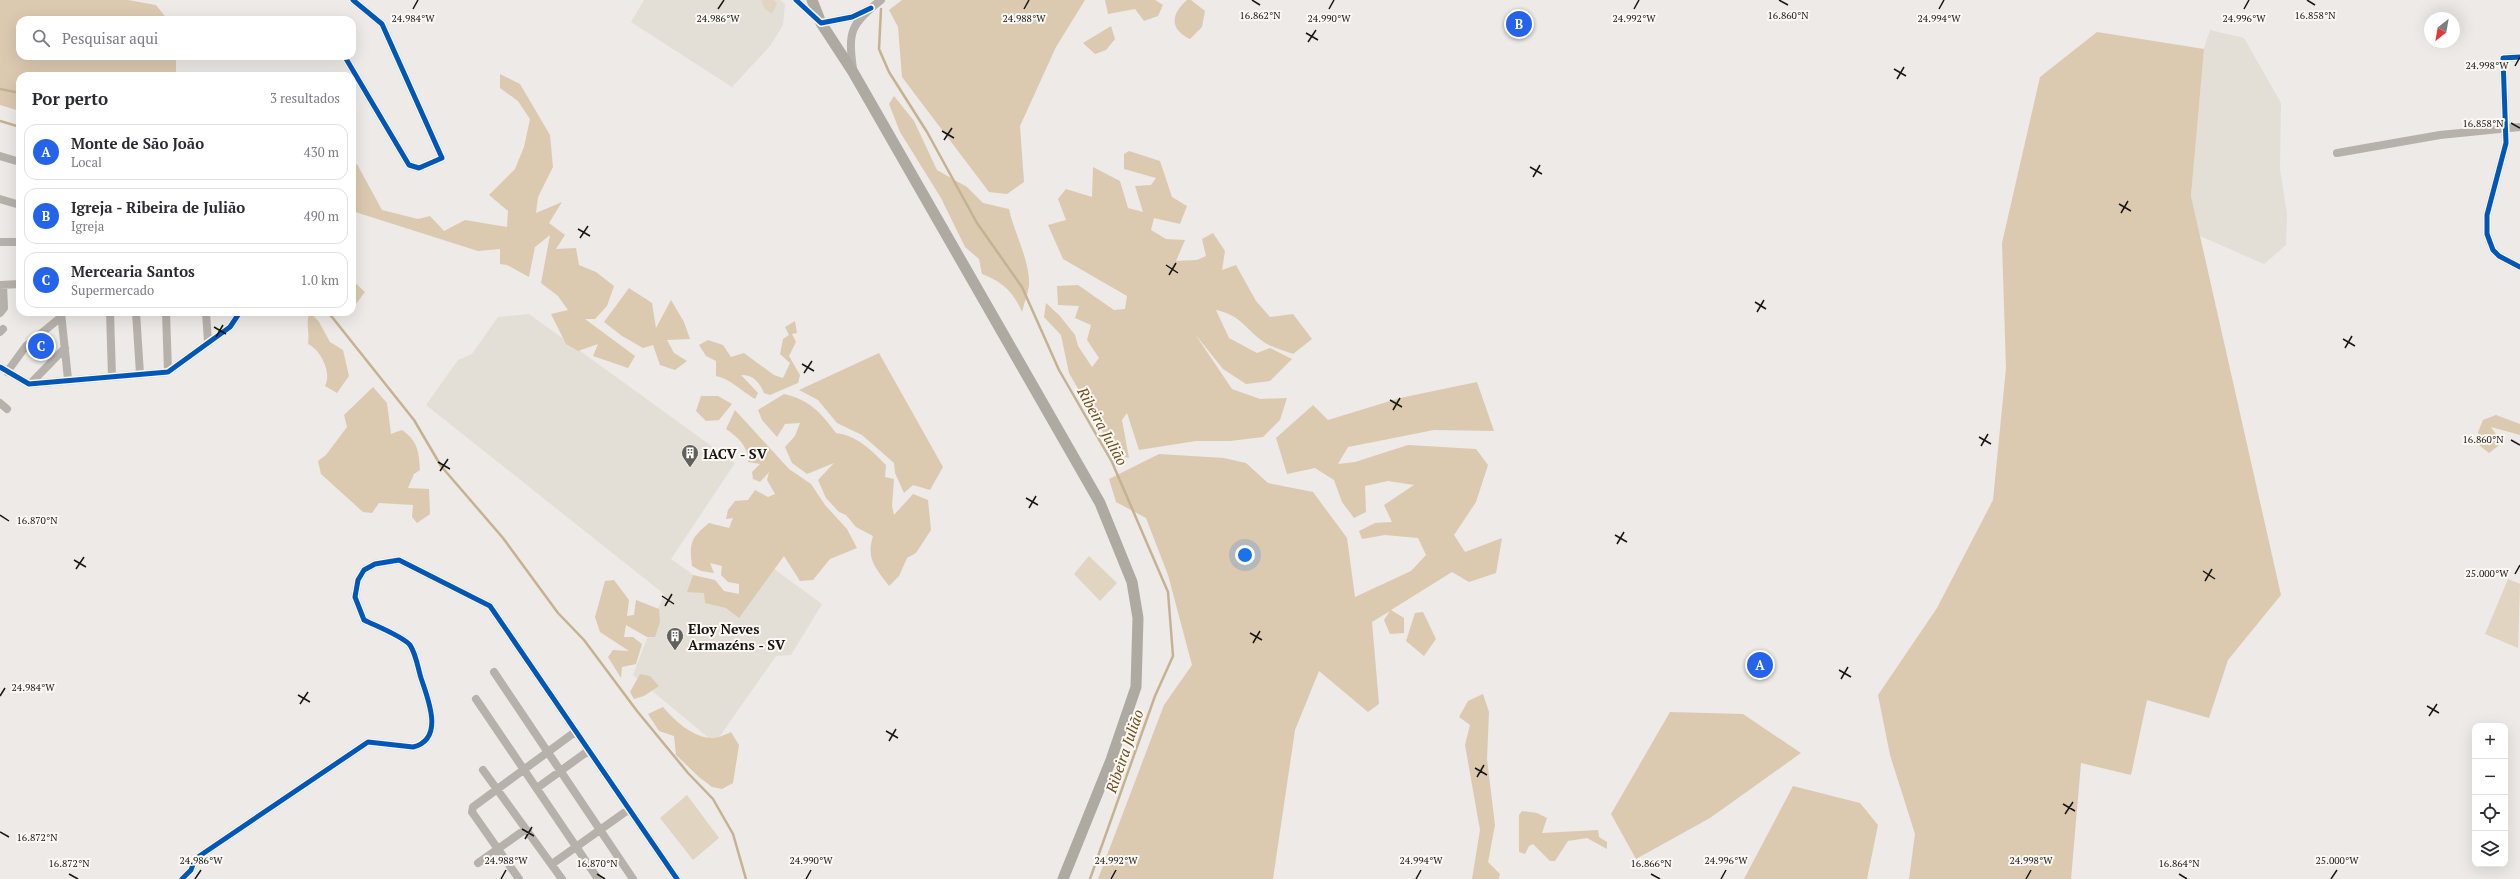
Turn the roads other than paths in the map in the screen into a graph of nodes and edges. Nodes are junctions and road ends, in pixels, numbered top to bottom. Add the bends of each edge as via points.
1 (353, 0) edge
2 (796, 0) edge
3 (812, 0) edge
4 (881, 0) edge
5 (871, 8) junction
6 (821, 23) junction
7 (2520, 57) edge
8 (347, 60) edge
9 (354, 72) edge
10 (853, 72) junction
11 (356, 76) edge
12 (2520, 127) edge
13 (2504, 130) junction
14 (2337, 153) dead end
15 (0, 156) edge
16 (16, 161) edge
17 (0, 199) edge
18 (16, 203) edge
19 (0, 242) edge
20 (16, 242) edge
21 (2520, 266) edge
22 (16, 284) edge
23 (2, 285) edge
24 (0, 313) edge
25 (59, 316) edge
26 (61, 316) edge
27 (110, 316) edge
28 (136, 316) edge
29 (166, 316) edge
30 (206, 316) edge
31 (237, 316) edge
32 (208, 342) junction
33 (65, 348) junction
34 (0, 367) edge
35 (7, 372) junction
36 (168, 372) junction
37 (140, 374) junction
38 (112, 377) junction
39 (68, 380) junction
40 (31, 383) junction
41 (494, 672) dead end
42 (476, 699) dead end
43 (575, 732) junction
44 (548, 751) junction
45 (588, 751) junction
46 (483, 770) dead end
47 (524, 770) junction
48 (561, 770) junction
49 (537, 788) junction
50 (497, 790) junction
51 (628, 810) junction
52 (526, 829) junction
53 (601, 830) junction
54 (577, 847) junction
55 (498, 849) junction
56 (478, 863) dead end
57 (552, 864) junction
58 (182, 879) edge
59 (519, 879) edge
60 (562, 879) edge
61 (598, 879) edge
62 (633, 879) edge
63 (676, 879) edge
64 (1063, 879) edge

1 - 11 street via 382,24 442,158 419,168 409,165
2 - 6 street
3 - 6 main road
4 - 5 street
5 - 6 street via 852,17
5 - 10 street via 854,26 849,42
6 - 10 main road
7 - 13 street via 2503,58
8 - 9 street
10 - 64 main road via 1100,503 1132,582 1138,618 1136,687 1111,760
12 - 13 street
13 - 14 street via 2440,134
13 - 21 street via 2506,143 2487,215 2488,234 2493,250
15 - 16 street
17 - 18 street
19 - 20 street
22 - 23 street
23 - 24 street via 4,308
25 - 35 street via 26,346
26 - 33 street
27 - 38 street
28 - 37 street
29 - 36 street
30 - 32 street
31 - 32 street via 230,327
32 - 36 street
33 - 39 street
33 - 40 street
34 - 35 street
35 - 40 street
36 - 37 street
37 - 38 street
38 - 39 street
39 - 40 street
41 - 44 street
42 - 47 street
43 - 44 street
43 - 45 street
43 - 58 street via 490,606 399,560 375,564 364,570 358,580 355,597 364,620 404,640 413,651 432,715 426,740 420,746 413,747 368,742 195,859 191,870
44 - 47 street
44 - 48 street
45 - 48 street
45 - 51 street
46 - 50 street
47 - 49 street
47 - 50 street
48 - 49 street
48 - 53 street
49 - 54 street
50 - 52 street
50 - 55 street via 473,807 472,812
51 - 53 street
51 - 63 street
52 - 55 street
52 - 57 street
53 - 54 street
53 - 62 street
54 - 57 street
54 - 61 street
55 - 56 street
55 - 59 street
57 - 60 street

